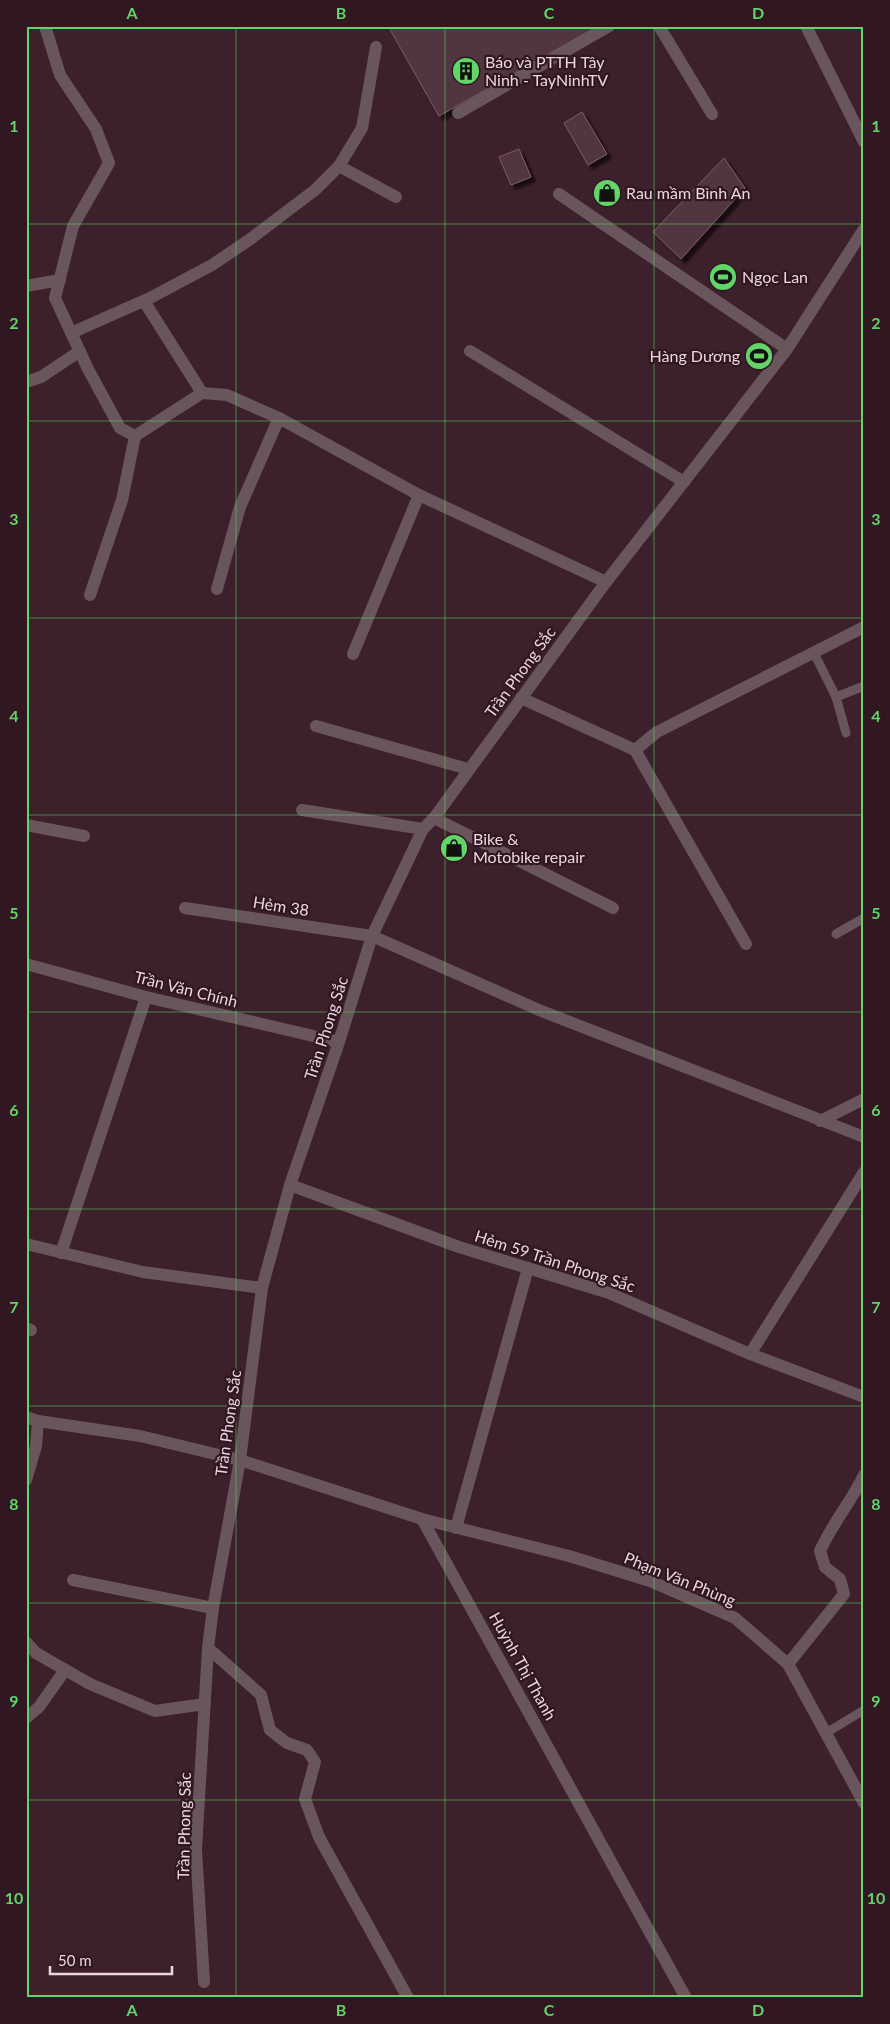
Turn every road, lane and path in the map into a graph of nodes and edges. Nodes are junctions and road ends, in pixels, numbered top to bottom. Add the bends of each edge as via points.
1 (44, 26) edge
2 (609, 26) edge
3 (660, 26) edge
4 (806, 26) edge
5 (376, 47) dead end
6 (458, 113) dead end
7 (712, 114) dead end
8 (864, 142) edge
9 (339, 166) junction
10 (559, 194) dead end
11 (396, 197) dead end
12 (864, 229) edge
13 (60, 280) junction
14 (26, 286) edge
15 (144, 301) junction
16 (72, 333) junction
17 (787, 349) junction
18 (80, 351) junction
19 (470, 351) dead end
20 (26, 382) edge
21 (202, 392) junction
22 (279, 418) junction
23 (135, 436) junction
24 (684, 482) junction
25 (419, 495) junction
26 (606, 582) junction
27 (216, 589) dead end
28 (90, 595) dead end
29 (864, 627) edge
30 (814, 653) junction
31 (353, 654) dead end
32 (864, 686) edge
33 (836, 697) junction
34 (521, 698) junction
35 (316, 726) dead end
36 (846, 733) dead end
37 (635, 750) junction
38 (468, 769) junction
39 (302, 810) dead end
40 (434, 818) junction
41 (26, 825) edge
42 (423, 829) junction
43 (84, 836) dead end
44 (185, 908) dead end
45 (613, 908) dead end
46 (864, 918) edge
47 (836, 934) dead end
48 (372, 936) junction
49 (746, 944) dead end
50 (26, 964) edge
51 (146, 997) junction
52 (339, 1042) junction
53 (864, 1099) edge
54 (820, 1121) junction
55 (864, 1138) edge
56 (864, 1172) edge
57 (290, 1185) junction
58 (26, 1244) edge
59 (61, 1253) junction
60 (528, 1268) junction
61 (262, 1288) junction
62 (750, 1354) junction
63 (864, 1396) edge
64 (32, 1419) edge
65 (240, 1460) junction
66 (864, 1475) edge
67 (26, 1480) edge
68 (422, 1519) junction
69 (456, 1528) junction
70 (73, 1580) dead end
71 (213, 1608) junction
72 (26, 1642) edge
73 (208, 1648) junction
74 (788, 1664) junction
75 (65, 1670) junction
76 (205, 1704) junction
77 (864, 1710) edge
78 (26, 1718) edge
79 (826, 1734) junction
80 (864, 1803) edge
81 (398, 1981) junction
82 (204, 1982) dead end
83 (395, 1998) edge
84 (408, 1998) edge
85 (686, 1998) edge

1 - 13 street via 60,75 96,129 109,163 72,226
2 - 6 street
3 - 7 street
4 - 8 street
5 - 9 street via 362,128
9 - 11 street
9 - 15 street via 315,190 249,240 212,265
10 - 17 street
12 - 17 street, Trần Phong Sắc
13 - 14 street
13 - 16 street via 55,298
15 - 16 street
15 - 21 street
16 - 18 street
17 - 24 street, Trần Phong Sắc
18 - 20 street via 41,377
18 - 23 street via 120,428
19 - 24 street
21 - 22 street via 227,395
21 - 23 street
22 - 25 street
22 - 27 street via 240,507
23 - 28 street via 122,500
24 - 26 street, Trần Phong Sắc
25 - 26 street
25 - 31 street
26 - 34 street, Trần Phong Sắc
29 - 30 street
30 - 33 lane
30 - 37 street via 657,732
32 - 33 lane
33 - 36 lane
34 - 37 street
34 - 38 street, Trần Phong Sắc
35 - 38 street
37 - 49 street
38 - 40 street, Trần Phong Sắc
39 - 42 street
40 - 42 street, Trần Phong Sắc
40 - 45 street
41 - 43 street
42 - 48 street, Trần Phong Sắc
44 - 48 street, Hẻm 38
46 - 47 lane
48 - 52 street, Trần Phong Sắc
48 - 54 street, Hẻm 38 via 540,1010
50 - 51 street, Trần Văn Chính
51 - 52 street, Trần Văn Chính
51 - 59 street
52 - 57 street, Trần Phong Sắc
53 - 54 street
54 - 55 street, Hẻm 38
56 - 62 street
57 - 60 street, Hẻm 59 Trần Phong Sắc via 459,1247
57 - 61 street, Trần Phong Sắc
58 - 59 street
59 - 61 street via 143,1272
60 - 62 street, Hẻm 59 Trần Phong Sắc via 608,1293
60 - 69 street
61 - 65 street, Trần Phong Sắc
62 - 63 street, Hẻm 59 Trần Phong Sắc
64 - 65 street via 140,1436
64 - 67 street via 36,1446
65 - 68 street
65 - 71 street, Trần Phong Sắc
66 - 74 street via 820,1551 825,1567 840,1579 844,1594
68 - 69 street, Phạm Văn Phùng
68 - 85 street, Huỳnh Thị Thanh
69 - 74 street, Phạm Văn Phùng via 569,1556 650,1581 735,1618
70 - 71 street
71 - 73 street, Trần Phong Sắc
72 - 75 street via 36,1653
73 - 76 street, Trần Phong Sắc
73 - 81 street via 261,1696 270,1730 287,1743 307,1750 315,1762 305,1799 319,1837
74 - 79 street, Phạm Văn Phùng
75 - 76 street via 155,1711
75 - 78 street via 40,1707
76 - 82 street, Trần Phong Sắc via 196,1849
77 - 79 lane
79 - 80 street, Phạm Văn Phùng
81 - 83 street
81 - 84 street

